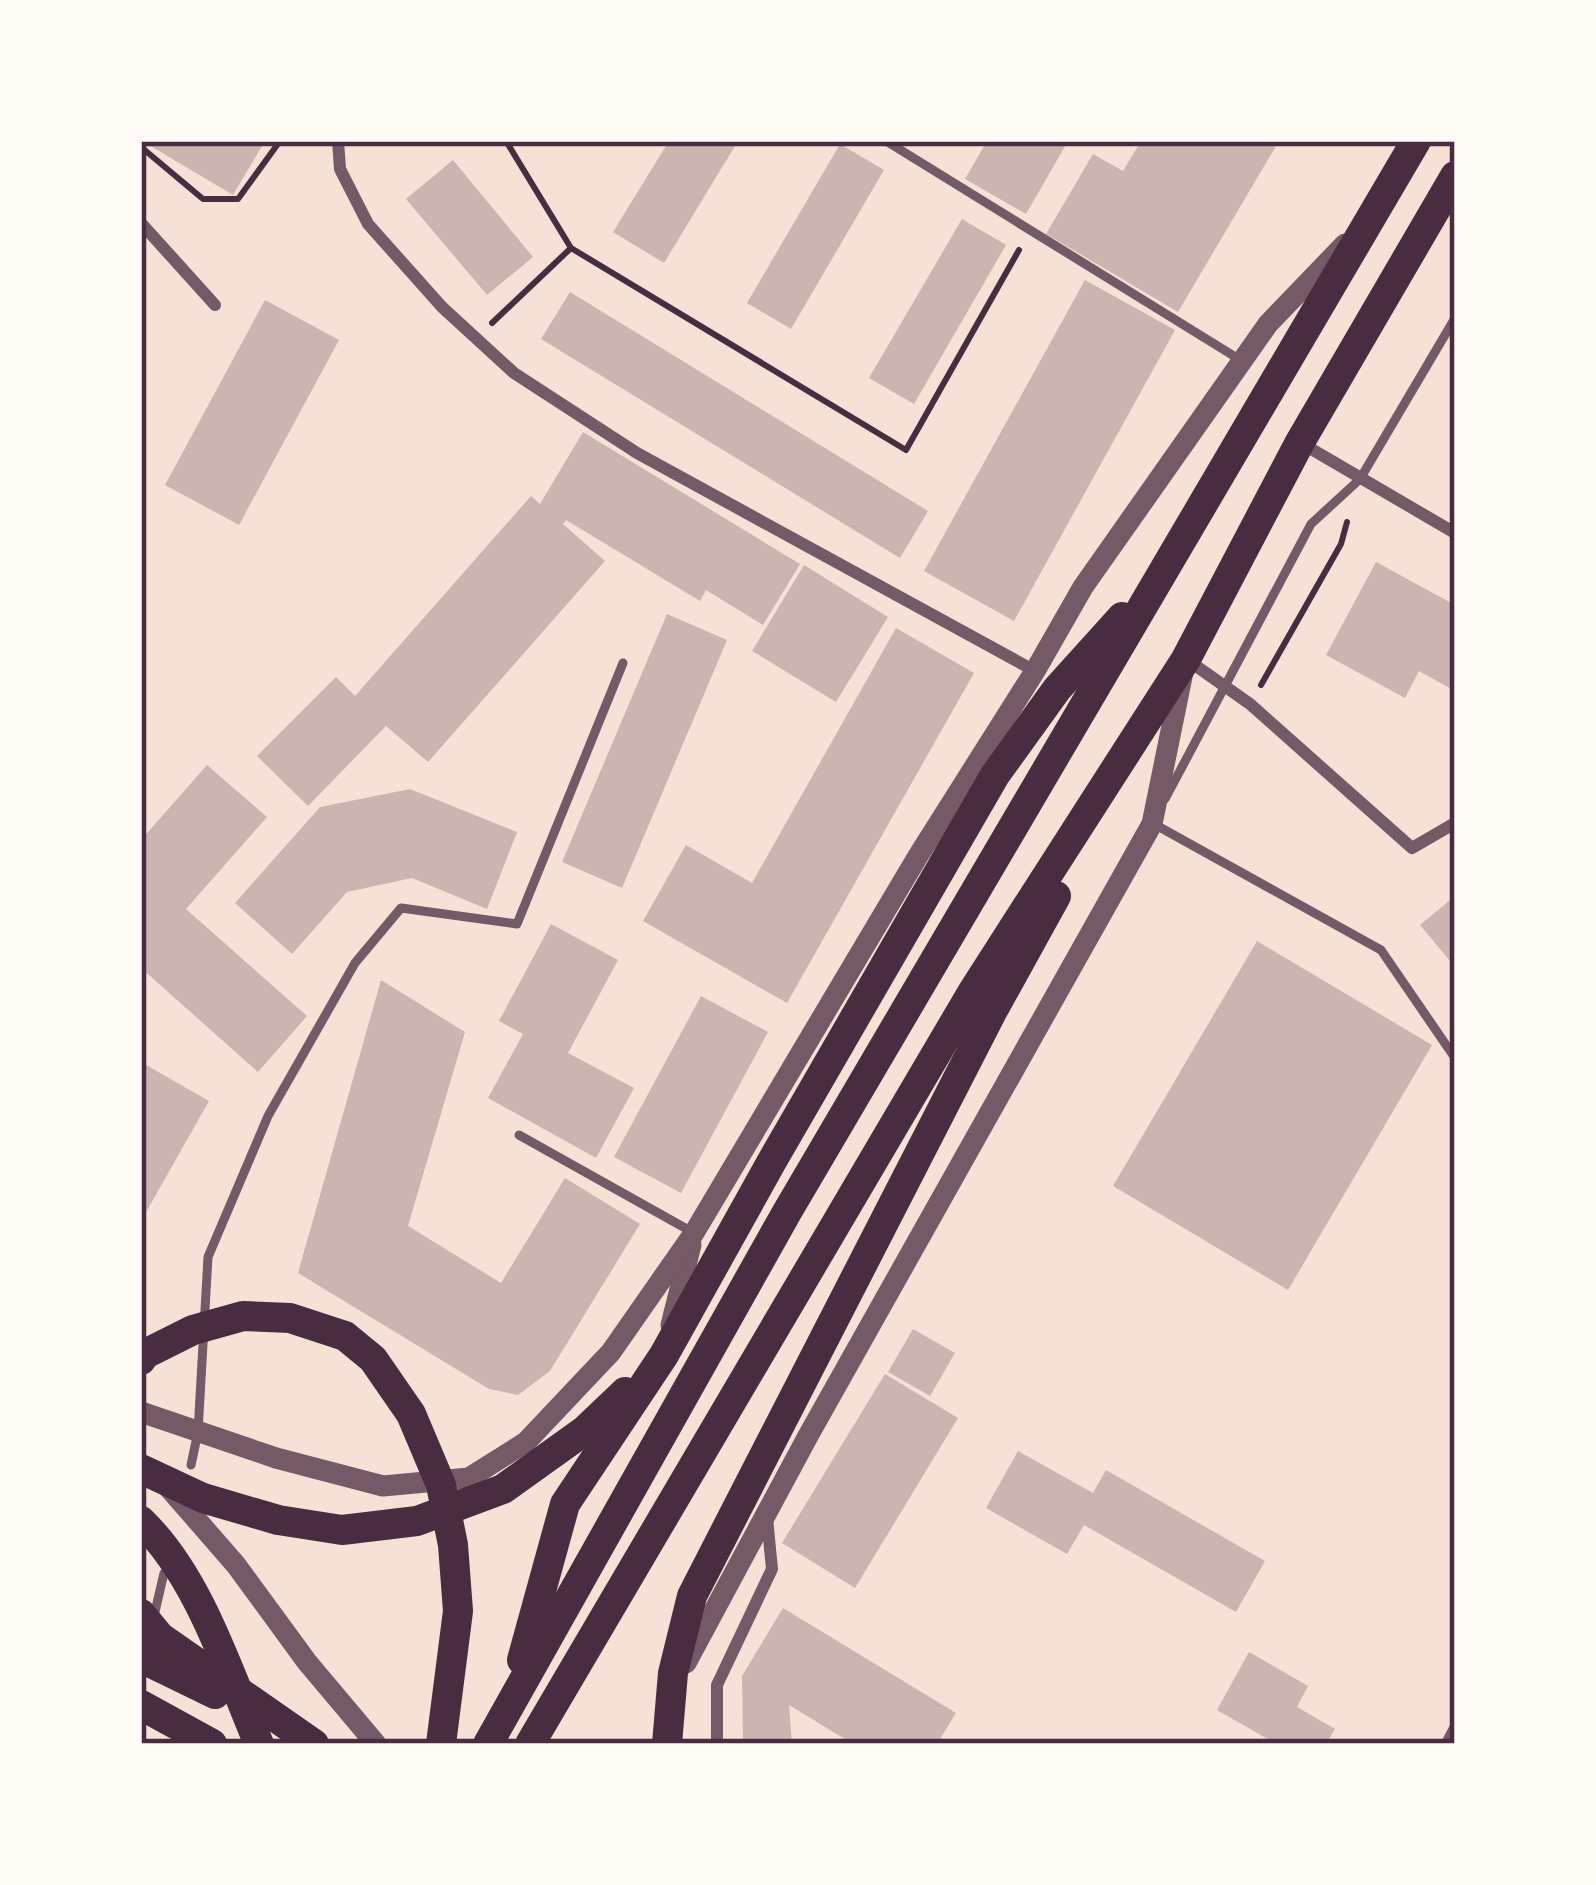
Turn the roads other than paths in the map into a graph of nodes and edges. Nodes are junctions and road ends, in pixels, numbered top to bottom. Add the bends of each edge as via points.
1 (338, 141) edge
2 (886, 141) edge
3 (1416, 141) edge
4 (1455, 176) edge
5 (1371, 218) junction
6 (141, 223) edge
7 (214, 305) dead end
8 (1455, 318) edge
9 (1242, 361) junction
10 (1300, 442) junction
11 (1360, 479) junction
12 (1455, 533) edge
13 (1169, 566) junction
14 (1186, 659) junction
15 (622, 663) dead end
16 (1035, 671) junction
17 (1224, 686) junction
18 (1455, 823) edge
19 (1153, 824) junction
20 (983, 1001) junction
21 (1455, 1058) edge
22 (519, 1135) dead end
23 (694, 1233) junction
24 (664, 1355) junction
25 (141, 1360) edge
26 (141, 1412) edge
27 (199, 1432) junction
28 (141, 1456) edge
29 (141, 1469) edge
30 (192, 1480) junction
31 (767, 1512) junction
32 (141, 1521) edge
33 (644, 1554) junction
34 (177, 1581) junction
35 (141, 1614) edge
36 (141, 1658) edge
37 (141, 1668) edge
38 (141, 1705) edge
39 (1455, 1725) edge
40 (308, 1740) edge
41 (212, 1744) edge
42 (259, 1744) edge
43 (376, 1744) edge
44 (441, 1744) edge
45 (488, 1744) edge
46 (527, 1744) edge
47 (554, 1744) edge
48 (665, 1744) edge
49 (717, 1744) edge
50 (1445, 1744) edge

1 - 16 street via 340,169 368,224 514,373 638,453
2 - 9 lane
3 - 5 main road
4 - 10 main road
5 - 9 street
5 - 13 main road
6 - 7 street
8 - 11 lane
9 - 16 street via 1083,587
10 - 11 street
10 - 14 main road
11 - 12 street
11 - 17 lane via 1311,524
13 - 24 main road via 1058,689 995,775
13 - 45 main road via 787,1212
14 - 17 street
14 - 19 street
14 - 20 main road
15 - 27 lane via 517,924 400,908 355,963 268,1116 208,1257
16 - 23 street
17 - 18 street via 1412,848
17 - 19 lane
19 - 21 lane via 1381,950
19 - 31 street
20 - 33 main road
20 - 48 main road via 692,1596
22 - 23 lane
23 - 24 street
23 - 27 street via 611,1352 526,1442 470,1478 383,1486
24 - 30 main road via 584,1431 503,1489 417,1521 341,1530 278,1520
24 - 46 main road via 565,1504 520,1668
25 - 44 main road via 193,1330 243,1316 290,1318 346,1336 373,1359 411,1414 441,1485 453,1545 458,1611
26 - 27 street
27 - 30 lane
28 - 43 street
29 - 30 main road
31 - 48 street via 689,1654
31 - 49 street via 772,1569 717,1685
32 - 34 main road via 164,1544
33 - 46 main road
33 - 47 main road
34 - 37 lane
34 - 42 main road
35 - 40 main road via 160,1637
36 - 40 main road
38 - 41 main road
39 - 50 lane

